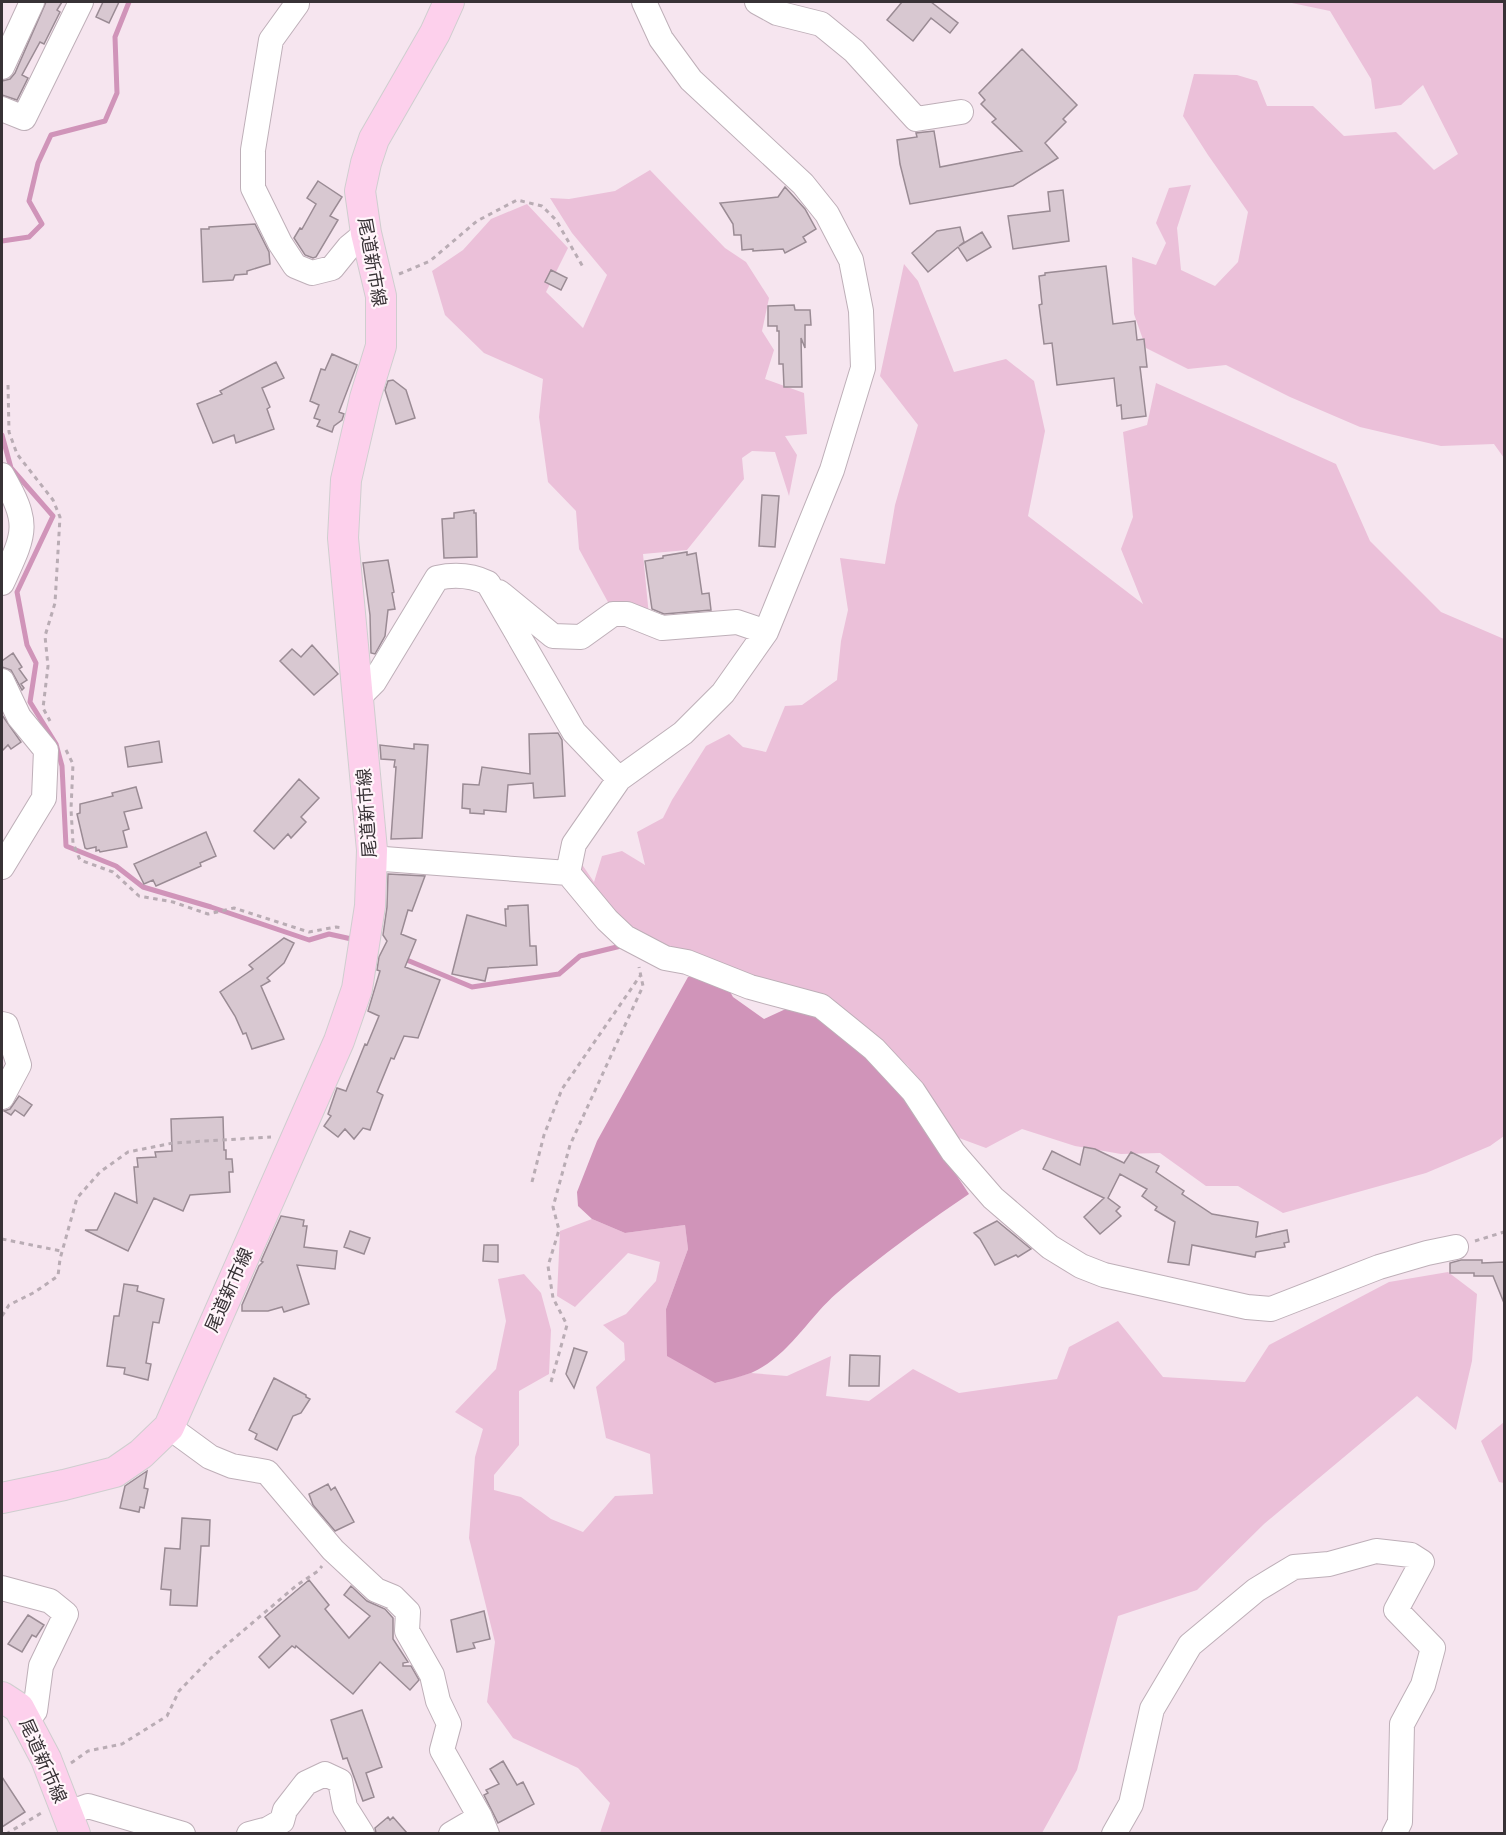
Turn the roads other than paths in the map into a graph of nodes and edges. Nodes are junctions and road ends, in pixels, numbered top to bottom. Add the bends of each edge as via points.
1 (32, 2) edge
2 (81, 2) edge
3 (297, 2) edge
4 (449, 2) edge
5 (644, 2) edge
6 (757, 2) edge
7 (2, 66) edge
8 (2, 109) edge
9 (961, 112) dead end
10 (366, 233) junction
11 (2, 475) edge
12 (2, 583) edge
13 (488, 583) junction
14 (766, 632) junction
15 (2, 681) edge
16 (357, 693) junction
17 (619, 779) junction
18 (371, 858) junction
19 (2, 867) edge
20 (568, 873) junction
21 (2, 1024) edge
22 (2, 1097) edge
23 (1456, 1247) road end
24 (169, 1427) junction
25 (2, 1498) edge
26 (2, 1588) edge
27 (2, 1696) edge
28 (26, 1721) junction
29 (64, 1807) edge
30 (483, 1825) edge
31 (183, 1833) edge
32 (249, 1833) edge
33 (362, 1833) edge
34 (451, 1833) edge
35 (1114, 1833) edge
36 (1394, 1833) edge

1 - 7 street
2 - 8 street via 24,118
3 - 10 street via 271,40 253,150 253,188 280,243 295,266 304,270 312,273 332,268
4 - 10 main road, 尾道新市線 via 374,139 360,191
5 - 14 street via 661,39 691,80 803,184 827,214 851,260 861,311 863,368 832,470
6 - 9 street via 777,13 821,24 854,51 916,118
10 - 16 main road, 尾道新市線 via 381,296 381,346 365,398 345,492 343,538
11 - 12 street via 23,521 18,547
13 - 14 street via 554,636 581,637 614,615 627,614 662,628 737,622
13 - 16 street via 474,577 437,578 374,682
13 - 17 street via 574,732
14 - 17 street via 715,701 682,733
15 - 19 street via 19,717 46,750 44,798
16 - 18 main road, 尾道新市線
17 - 20 street via 574,843
18 - 20 street
18 - 24 main road, 尾道新市線 via 370,906 357,989 339,1041
20 - 23 street via 625,938 665,958 821,1006 874,1049 913,1091 953,1152 993,1198 1050,1247 1081,1266 1104,1275 1270,1309 1379,1267
21 - 22 street via 6,1025 20,1065
24 - 25 main road, 尾道新市線 via 115,1472
24 - 30 street via 210,1457 232,1466 267,1472 333,1550 376,1590 393,1597 408,1612 407,1631 432,1675 449,1724 441,1750
26 - 28 street via 50,1601 66,1614 41,1666 35,1711
27 - 28 main road, 尾道新市線 via 19,1708
28 - 29 main road, 尾道新市線
29 - 31 street via 74,1811 88,1806
30 - 34 street
32 - 33 street via 268,1830 282,1821 285,1810 306,1783 325,1774 340,1781 345,1807
35 - 36 street via 1131,1804 1152,1709 1190,1645 1256,1590 1294,1567 1329,1564 1376,1551 1411,1555 1422,1562 1396,1610 1433,1648 1423,1685 1402,1724 1400,1822

